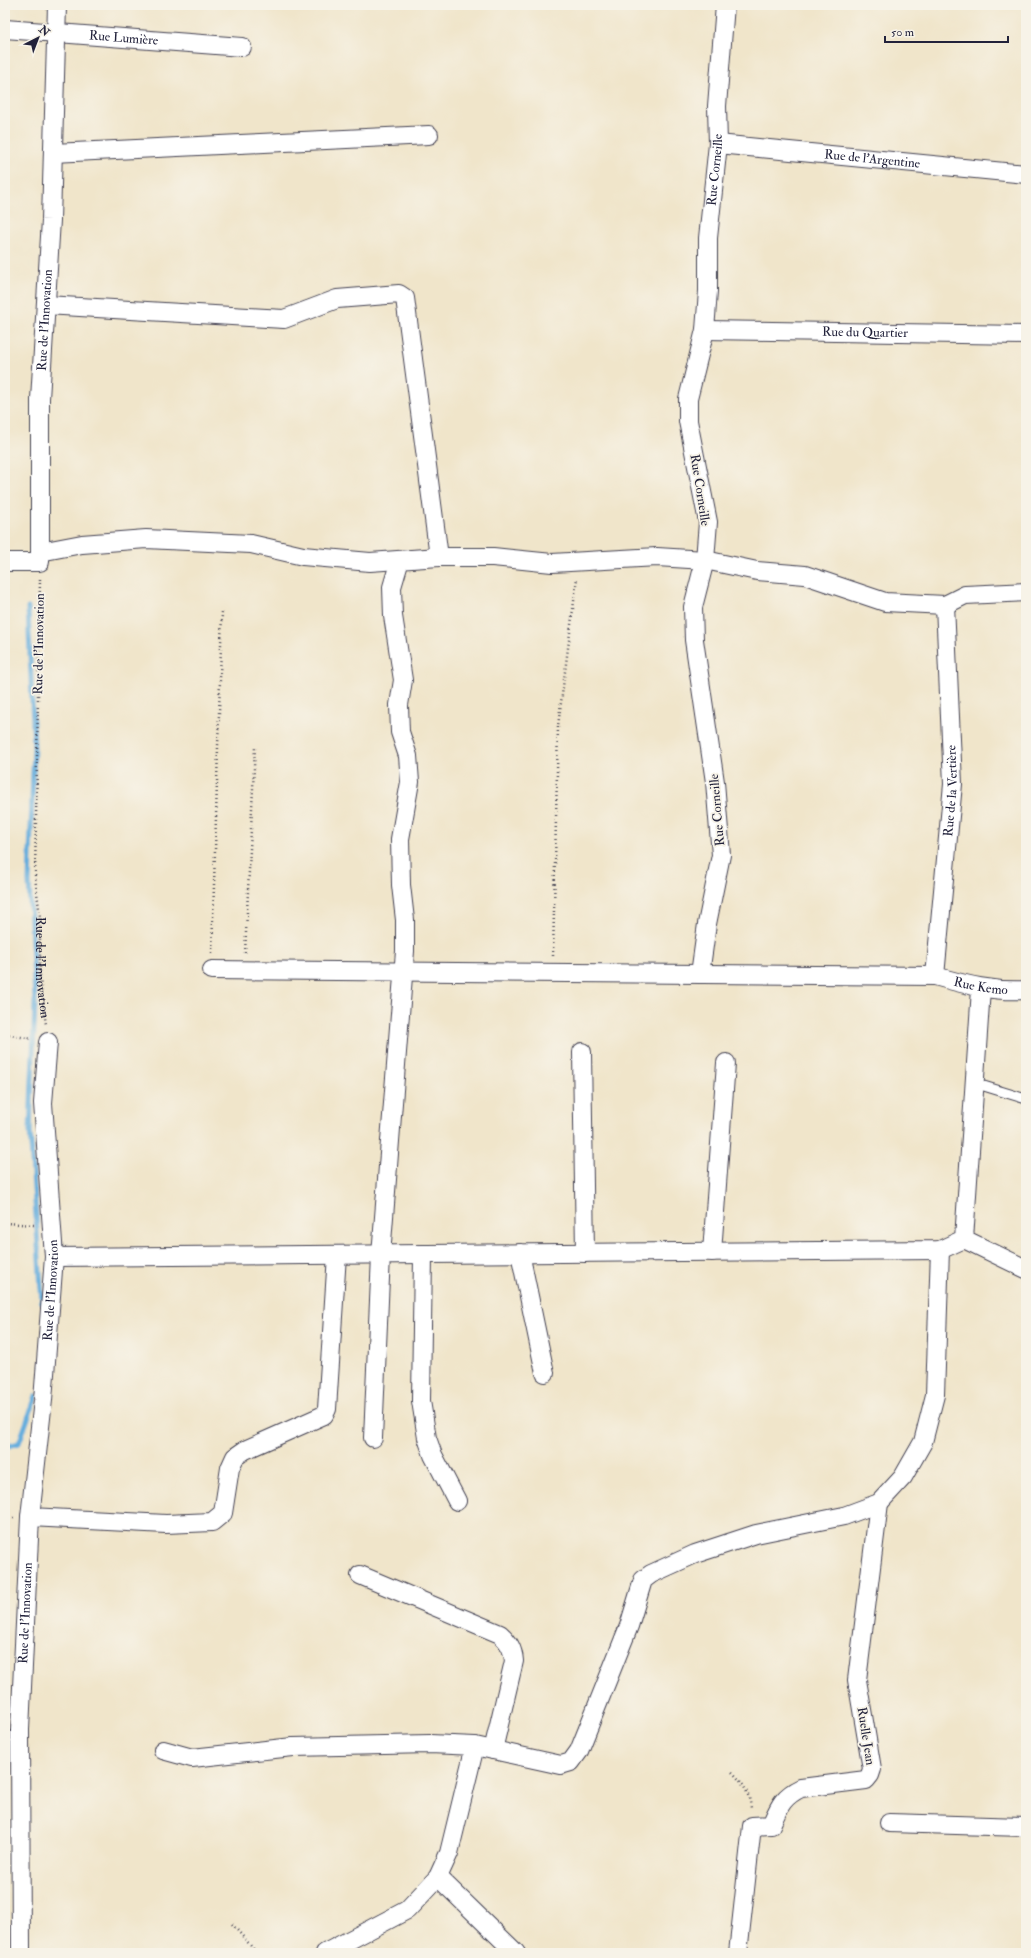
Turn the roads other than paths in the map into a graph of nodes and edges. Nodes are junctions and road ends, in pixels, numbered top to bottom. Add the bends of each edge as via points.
1 (57, 5) edge
2 (725, 5) edge
3 (5, 29) edge
4 (56, 33) junction
5 (242, 48) dead end
6 (429, 135) dead end
7 (718, 144) junction
8 (53, 153) junction
9 (1026, 174) edge
10 (46, 305) junction
11 (705, 330) junction
12 (1026, 335) edge
13 (40, 557) junction
14 (440, 557) junction
15 (400, 560) junction
16 (705, 560) junction
17 (5, 562) edge
18 (1026, 592) edge
19 (945, 605) junction
20 (212, 970) road end
21 (402, 973) junction
22 (700, 974) junction
23 (936, 976) junction
24 (981, 989) junction
25 (1026, 990) edge
26 (48, 1042) road end
27 (582, 1052) dead end
28 (726, 1063) dead end
29 (974, 1083) junction
30 (1026, 1098) edge
31 (964, 1239) junction
32 (940, 1250) junction
33 (585, 1252) junction
34 (712, 1252) junction
35 (520, 1253) junction
36 (337, 1254) junction
37 (423, 1254) junction
38 (381, 1255) junction
39 (54, 1257) junction
40 (1026, 1270) edge
41 (545, 1373) dead end
42 (373, 1438) dead end
43 (457, 1501) dead end
44 (879, 1503) junction
45 (30, 1516) junction
46 (360, 1575) dead end
47 (12, 1730) edge
48 (475, 1746) junction
49 (163, 1750) dead end
50 (494, 1750) junction
51 (889, 1823) dead end
52 (1026, 1826) edge
53 (438, 1877) junction
54 (21, 1953) edge
55 (325, 1953) edge
56 (516, 1953) edge
57 (738, 1953) edge

1 - 4 street, Rue de l'Innovation
2 - 7 street, Rue Corneille via 717,106
3 - 4 street, Rue Lumière
4 - 5 street, Rue Lumière
4 - 8 street, Rue de l'Innovation
6 - 8 street
7 - 9 street, Rue de l'Argentine
7 - 11 street, Rue Corneille via 708,238
8 - 10 street, Rue de l'Innovation
10 - 13 street, Rue de l'Innovation via 40,399
10 - 14 street via 284,319 337,299 402,295 405,298
11 - 12 street, Rue du Quartier
11 - 16 street, Rue Corneille via 688,399 688,422 708,522
13 - 15 street via 82,544 146,539 250,544 303,556 355,561
13 - 17 street
14 - 15 street
14 - 16 street via 552,563 657,557
15 - 21 street via 392,587 393,616 403,680 399,705 400,732 408,756 410,782 400,839 405,920
16 - 19 street via 757,571 805,575 885,602
16 - 22 street, Rue Corneille via 693,607 694,640 714,782 721,855
18 - 19 street via 965,595
19 - 23 street, Rue de la Vertière via 953,784
20 - 21 street, Rue Kemo
21 - 22 street, Rue Kemo
21 - 38 street
22 - 23 street, Rue Kemo
23 - 24 street, Rue Kemo
24 - 25 street, Rue Kemo
24 - 29 street
26 - 39 street, Rue de l'Innovation via 43,1103
27 - 33 street
28 - 34 street
29 - 30 lane
29 - 31 street
31 - 32 street
31 - 40 street
32 - 34 street
32 - 44 street via 933,1402 923,1442 903,1477
33 - 34 street
33 - 35 street
35 - 37 street
35 - 41 street
36 - 38 street
36 - 39 street
36 - 45 street via 327,1409 324,1415 245,1450 235,1457 230,1468 223,1513 212,1522 166,1524
37 - 38 street
37 - 43 street via 422,1408 433,1455
38 - 42 street
39 - 45 street, Rue de l'Innovation via 43,1400
44 - 50 street via 844,1516 756,1534 695,1554 651,1574 643,1580 629,1626 580,1751 571,1762 561,1765
44 - 57 street, Ruelle Jean via 857,1680 872,1769 866,1780 801,1788 791,1792 782,1800 771,1825 752,1826
45 - 47 street, Rue de l'Innovation
46 - 50 street via 500,1634 507,1641 513,1651 514,1661
47 - 54 street, Rue de l'Innovation
48 - 49 street via 430,1744 294,1747 192,1758
48 - 50 street
48 - 53 street via 449,1852
51 - 52 street
53 - 55 street via 407,1910
53 - 56 street

